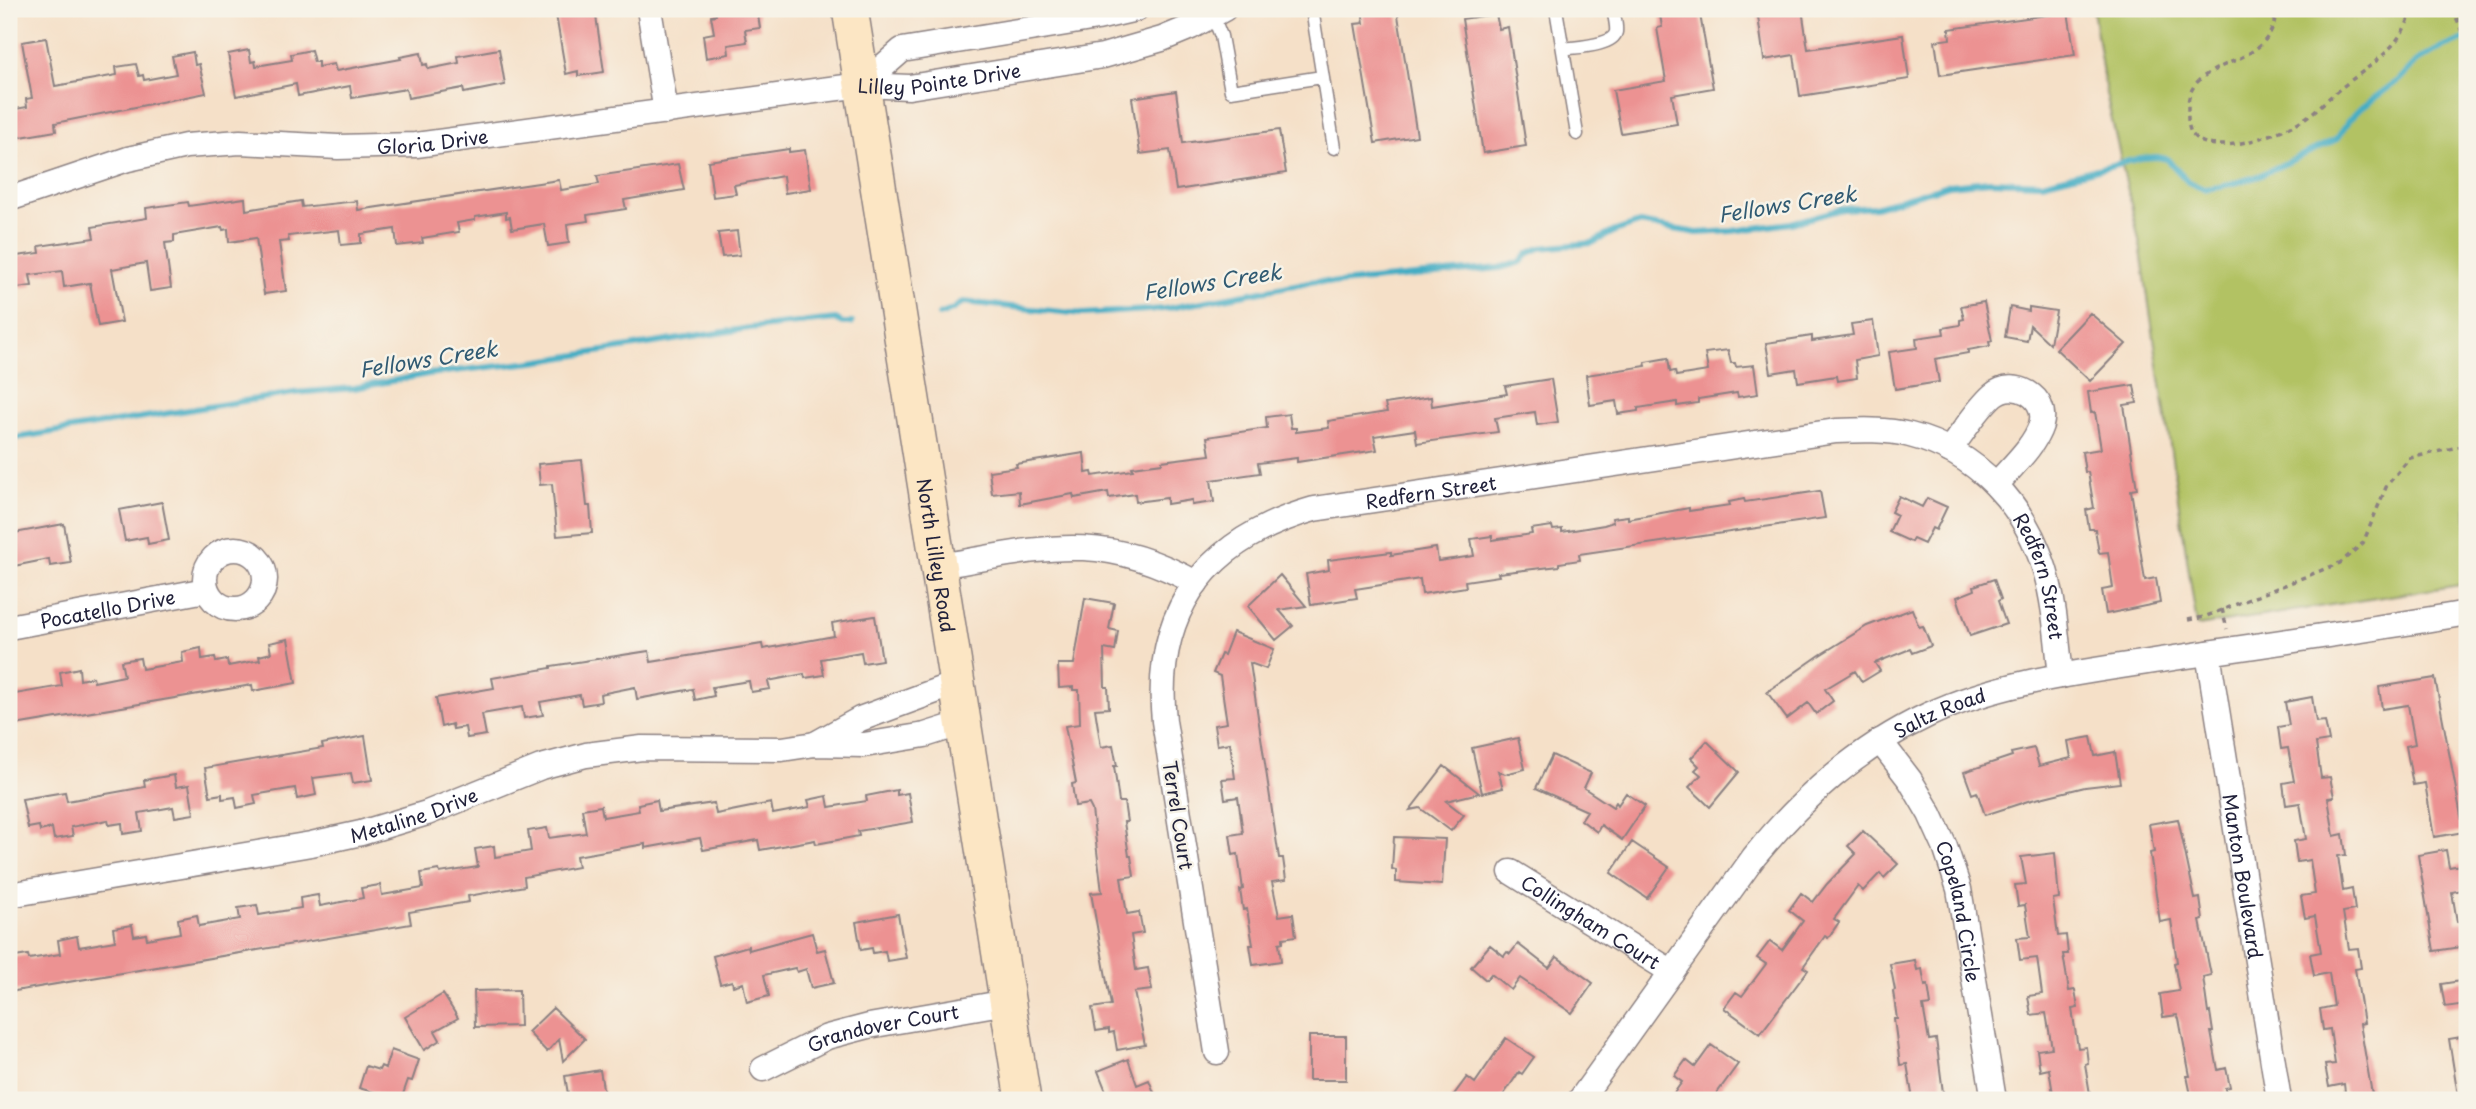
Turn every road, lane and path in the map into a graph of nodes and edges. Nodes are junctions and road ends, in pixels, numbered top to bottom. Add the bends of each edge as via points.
1 (649, 9) edge
2 (850, 9) edge
3 (1136, 9) edge
4 (1312, 9) edge
5 (1556, 9) edge
6 (1613, 9) edge
7 (2276, 9) edge
8 (2414, 9) edge
9 (2452, 9) edge
10 (1216, 11) edge
11 (2467, 40) edge
12 (1563, 49) junction
13 (1322, 77) junction
14 (862, 85) junction
15 (666, 112) junction
16 (1577, 134) dead end
17 (1334, 148) dead end
18 (9, 199) edge
19 (2467, 446) edge
20 (1949, 450) junction
21 (1996, 485) junction
22 (939, 566) junction
23 (1196, 583) junction
24 (206, 590) dead end
25 (2222, 610) junction
26 (2467, 613) edge
27 (2188, 620) dead end
28 (9, 627) edge
29 (2228, 634) dead end
30 (2207, 653) junction
31 (2061, 676) junction
32 (957, 683) junction
33 (962, 723) junction
34 (1880, 741) junction
35 (815, 744) junction
36 (1511, 873) dead end
37 (9, 895) edge
38 (1672, 972) junction
39 (1007, 1002) junction
40 (1217, 1052) dead end
41 (763, 1069) dead end
42 (1023, 1100) edge
43 (1580, 1100) edge
44 (1994, 1100) edge
45 (2279, 1100) edge

1 - 15 street
2 - 14 street, North Lilley Road
3 - 14 street, Lilley Pointe Drive via 902,50
4 - 13 lane
5 - 12 lane
6 - 12 lane via 1614,38
7 - 8 path via 2276,23 2266,41 2249,55 2198,80 2188,99 2188,123 2193,135 2206,144 2231,145 2265,137 2302,120 2399,38
9 - 11 path
10 - 13 lane via 1231,92
10 - 14 street, Lilley Pointe Drive via 1162,39 1102,56 909,87
12 - 16 lane
13 - 17 lane
14 - 15 street, Gloria Drive
14 - 22 street, North Lilley Road
15 - 18 street, Gloria Drive via 416,145 240,142 186,146 128,159
19 - 25 path via 2410,458 2387,485 2362,543 2340,563
20 - 21 street, Redfern Street
20 - 21 street via 1992,396 2007,388 2030,394 2041,410 2041,427
20 - 23 street, Redfern Street via 1891,431 1836,430 1314,509 1280,518 1249,534
21 - 31 street, Redfern Street via 2020,514 2038,549 2052,602
22 - 23 street via 1040,549 1086,547 1143,558
22 - 32 street, North Lilley Road
23 - 40 street, Terrel Court via 1170,634 1161,694
24 - 28 street, Pocatello Drive
25 - 27 path
25 - 29 path
26 - 30 street, Saltz Road
30 - 31 street, Saltz Road
30 - 45 street, Manton Boulevard
31 - 34 street, Saltz Road via 1967,699
32 - 33 street, North Lilley Road
32 - 35 street, Metaline Drive via 860,719
33 - 35 street, Metaline Drive via 925,735 864,744
33 - 39 street, North Lilley Road
34 - 38 street, Saltz Road via 1828,778 1781,824
34 - 44 street, Copeland Circle via 1930,814 1956,879
35 - 37 street, Metaline Drive via 782,749 642,748 586,755 541,767 361,834
36 - 38 street, Collingham Court
38 - 43 street, Saltz Road
39 - 41 street, Grandover Court via 827,1037
39 - 42 street, North Lilley Road

